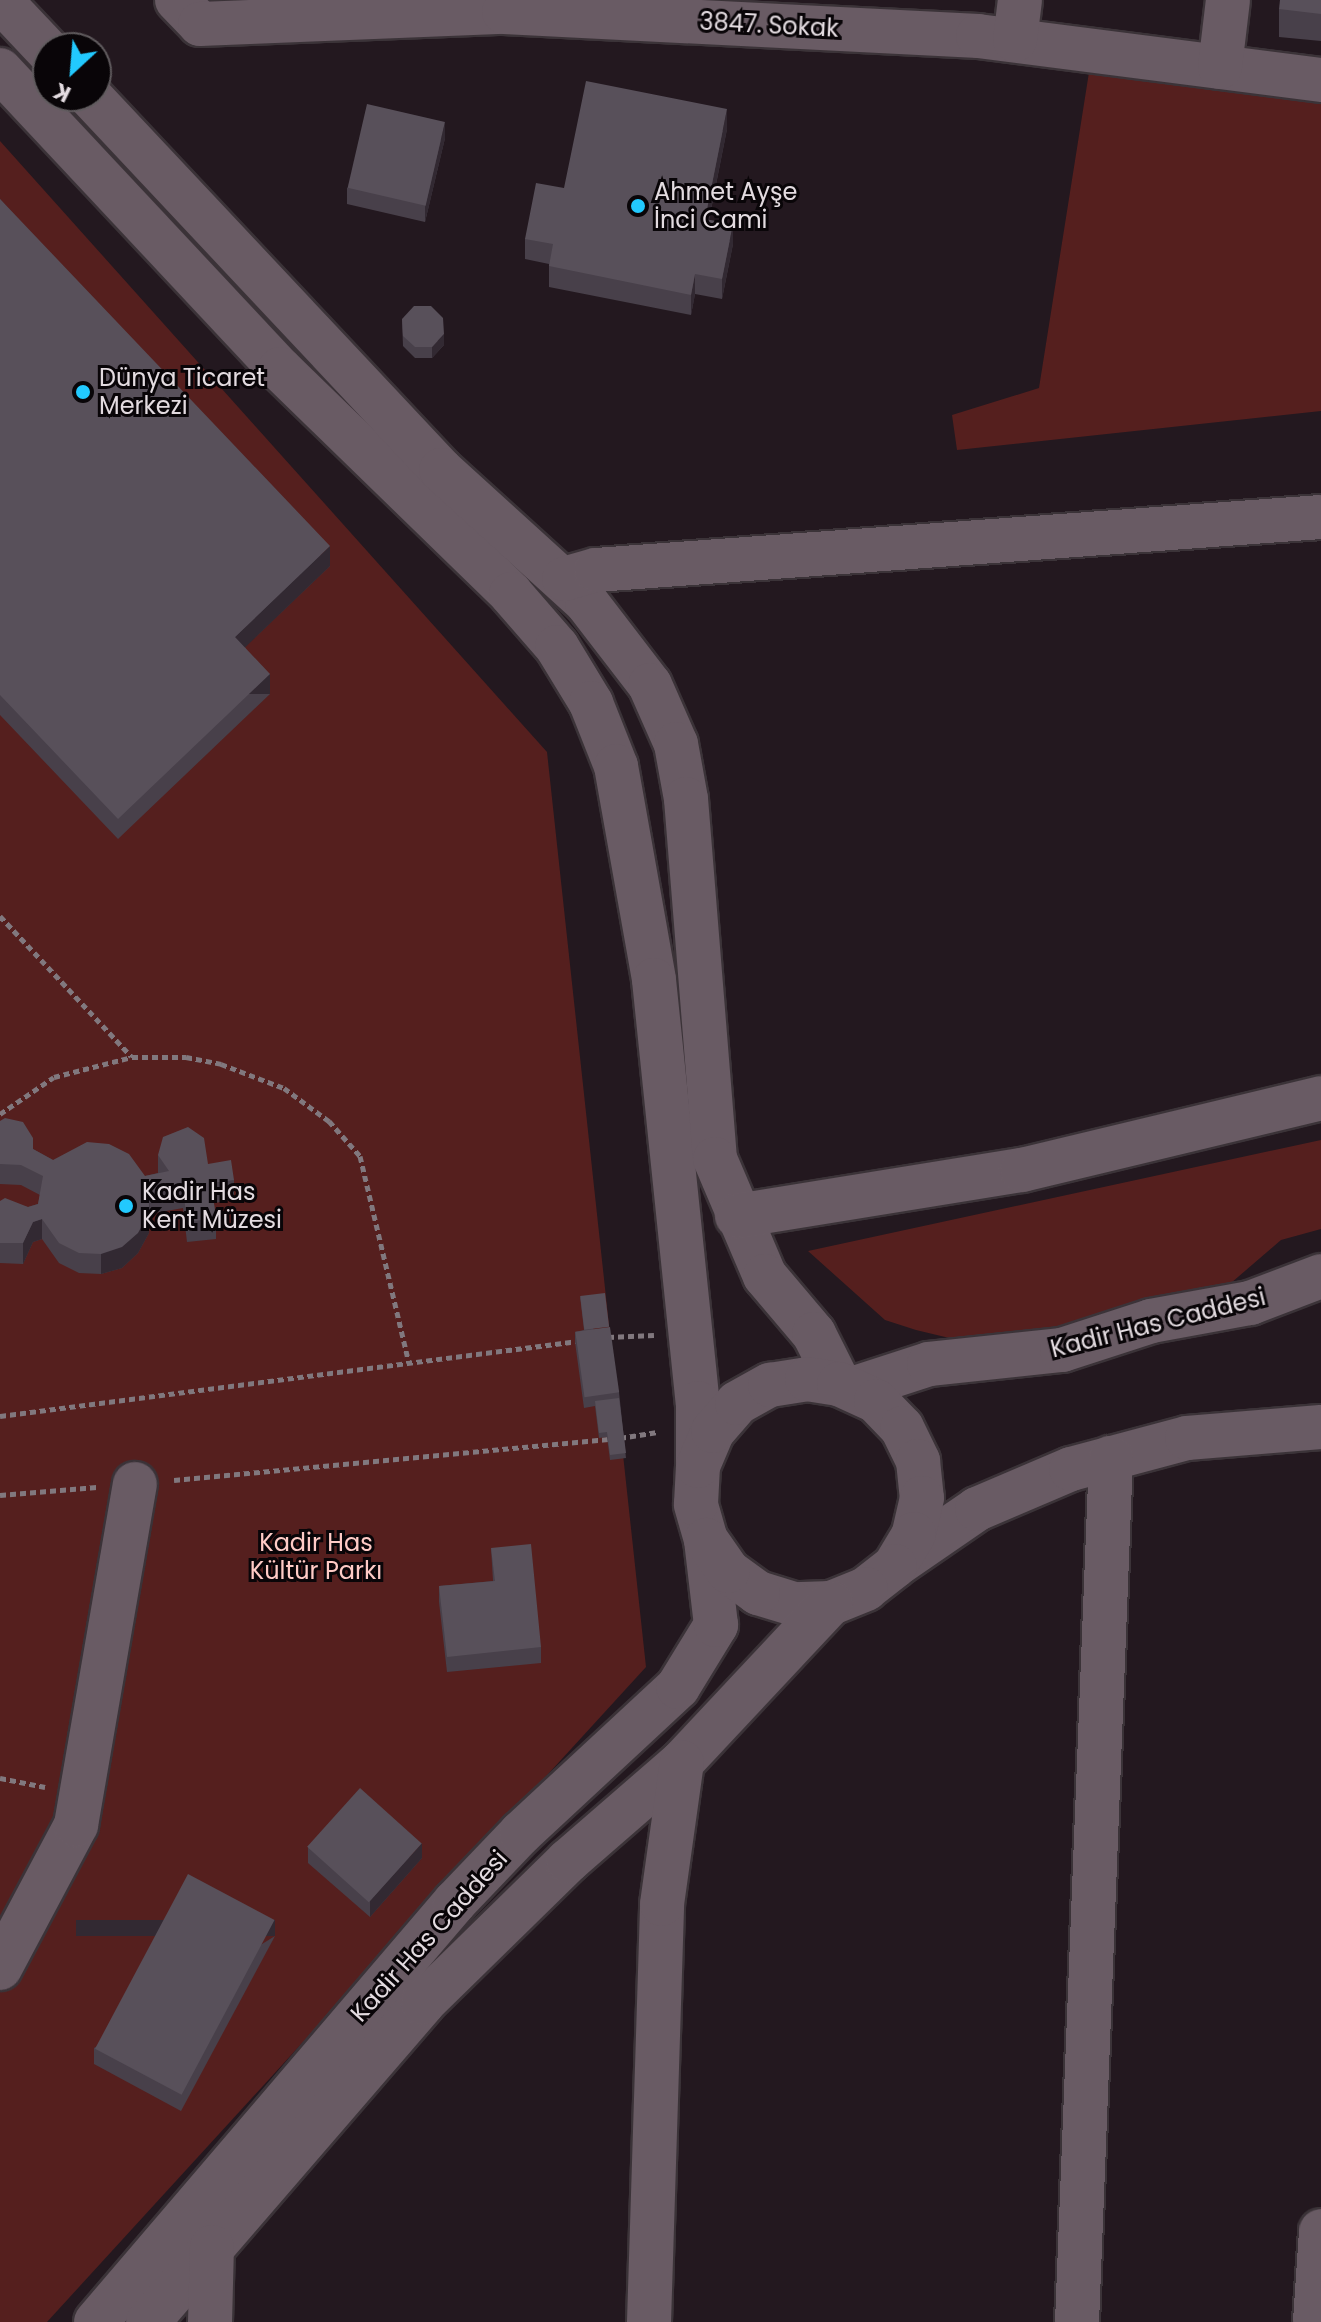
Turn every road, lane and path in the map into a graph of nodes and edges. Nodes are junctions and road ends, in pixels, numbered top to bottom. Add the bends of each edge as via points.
1 (0, 0) edge
2 (177, 0) edge
3 (1228, 0) edge
4 (656, 10) edge
5 (723, 11) edge
6 (1017, 20) edge
7 (32, 34) edge
8 (1220, 67) junction
9 (0, 70) edge
10 (1321, 80) edge
11 (105, 112) edge
12 (1321, 517) edge
13 (564, 579) junction
14 (0, 916) edge
15 (132, 1057) junction
16 (1321, 1098) edge
17 (0, 1114) edge
18 (737, 1216) junction
19 (1321, 1276) edge
20 (610, 1337) edge
21 (598, 1339) edge
22 (586, 1340) edge
23 (409, 1363) junction
24 (846, 1386) junction
25 (0, 1416) edge
26 (1321, 1427) edge
27 (624, 1438) edge
28 (1111, 1458) junction
29 (698, 1466) junction
30 (135, 1484) junction
31 (0, 1495) edge
32 (706, 1540) junction
33 (895, 1566) junction
34 (831, 1603) junction
35 (682, 1762) junction
36 (0, 1968) edge
37 (1321, 2231) edge
38 (212, 2247) junction
39 (96, 2322) edge
40 (148, 2322) edge
41 (210, 2322) edge
42 (649, 2322) edge
43 (1077, 2322) edge
44 (1315, 2322) edge

1 - 7 street
2 - 4 street, 3847. Sokak via 200,24
3 - 8 street
4 - 5 street, 3847. Sokak
5 - 6 street, 3847. Sokak
6 - 8 street, 3847. Sokak
8 - 10 street, 3847. Sokak
9 - 29 street via 280,369 511,594 557,647 591,703 616,766 654,980 698,1403
11 - 13 street via 441,470
12 - 13 street via 596,570
13 - 18 street via 650,685 676,744 686,799 715,1159
14 - 15 path
15 - 17 path via 54,1077
15 - 23 path via 186,1057 255,1075 311,1105 345,1137 360,1156
16 - 18 street via 1022,1170
18 - 24 street via 765,1276 814,1334
19 - 24 street, Kadir Has Caddesi via 1250,1303 1151,1321 1062,1350 929,1364
20 - 21 path
22 - 23 path
23 - 25 path
24 - 29 street via 807,1379 770,1385 737,1403 713,1431
24 - 33 street via 876,1401 902,1428 918,1461 922,1498 914,1534
26 - 28 street via 1187,1438
27 - 30 path
28 - 33 street via 988,1503
28 - 43 street
29 - 32 street via 696,1504
30 - 31 path
30 - 36 street via 76,1825
32 - 34 street via 728,1571 758,1593 794,1604
32 - 39 street, Kadir Has Caddesi via 716,1625 678,1687 532,1822 455,1902
33 - 34 street via 866,1589
34 - 35 street, Kadir Has Caddesi
35 - 38 street, Kadir Has Caddesi via 568,1861 423,2003
35 - 42 street via 662,1904
37 - 44 street
38 - 40 street, Kadir Has Caddesi
38 - 41 street

